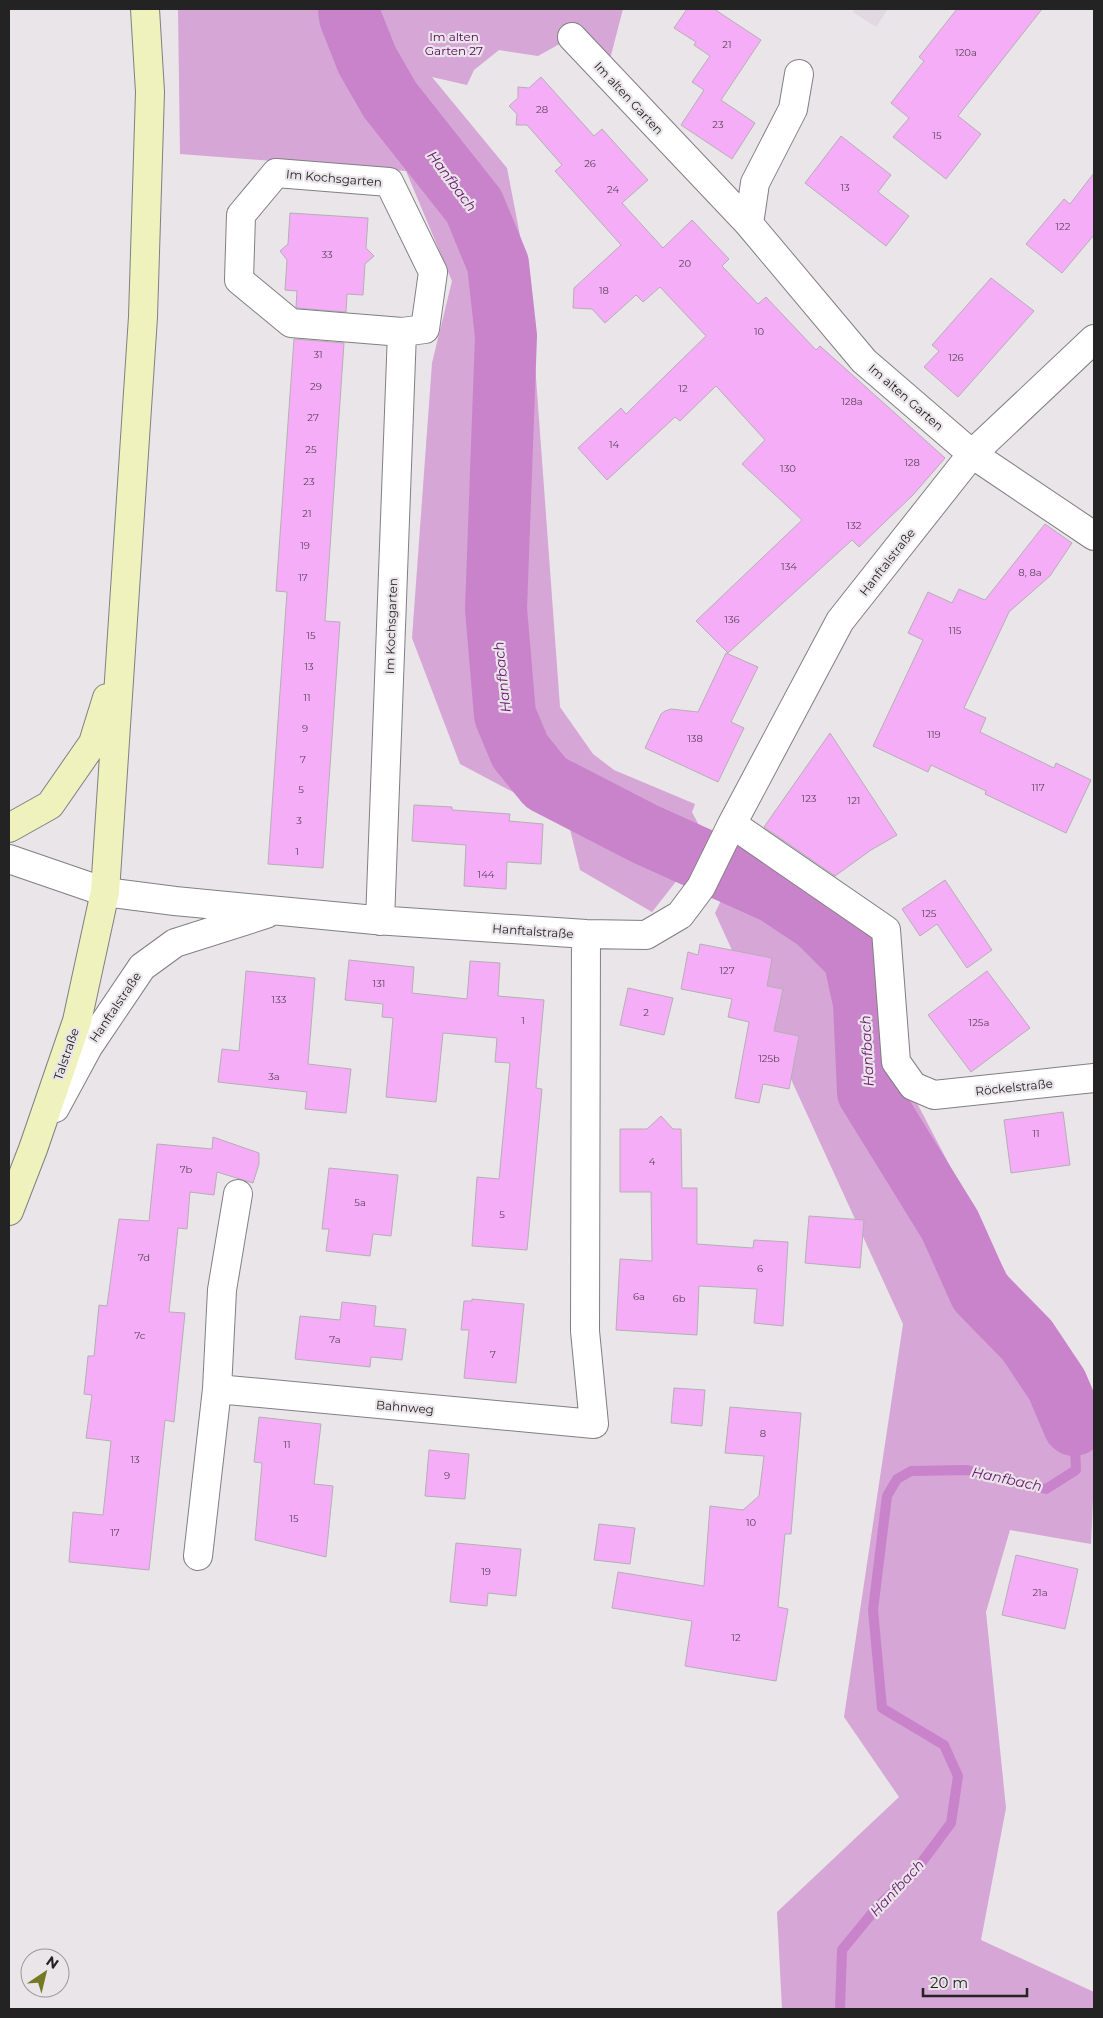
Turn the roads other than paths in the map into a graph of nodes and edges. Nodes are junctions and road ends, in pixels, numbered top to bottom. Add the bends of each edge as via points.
1 (145, 9) edge
2 (572, 37) dead end
3 (799, 74) dead end
4 (749, 224) junction
5 (402, 332) junction
6 (1094, 339) edge
7 (972, 454) junction
8 (1094, 536) edge
9 (121, 656) junction
10 (9, 828) edge
11 (727, 835) junction
12 (9, 859) edge
13 (105, 892) junction
14 (277, 911) junction
15 (380, 921) junction
16 (586, 934) junction
17 (1094, 1078) edge
18 (33, 1149) junction
19 (238, 1194) dead end
20 (9, 1211) edge
21 (217, 1389) junction
22 (198, 1556) dead end

1 - 9 main road via 150,92 143,317
2 - 4 street, Im alten Garten
3 - 4 street via 793,109 754,183
4 - 7 street, Im alten Garten via 864,361
5 - 5 street, Im Kochsgarten via 291,322 240,280 241,215 276,173 389,182 433,272 425,329
5 - 15 street, Im Kochsgarten
6 - 7 street, Hanftalstraße
7 - 8 street, Im alten Garten
7 - 11 street, Hanftalstraße via 840,621
9 - 10 main road via 93,743 50,805
9 - 13 main road, Talstraße
11 - 16 street, Hanftalstraße via 701,887 680,915 646,935
11 - 17 street, Röckelstraße via 886,930 896,1062 913,1086 934,1096
12 - 13 street, Hanftalstraße
13 - 14 street, Hanftalstraße
13 - 18 main road, Talstraße via 77,1021
14 - 15 street, Hanftalstraße
14 - 18 street, Hanftalstraße via 175,943 142,967 88,1047
15 - 16 street, Hanftalstraße
16 - 21 street, Bahnweg via 585,1331 594,1424
18 - 20 main road, Talstraße
19 - 21 street via 222,1290
21 - 22 street

